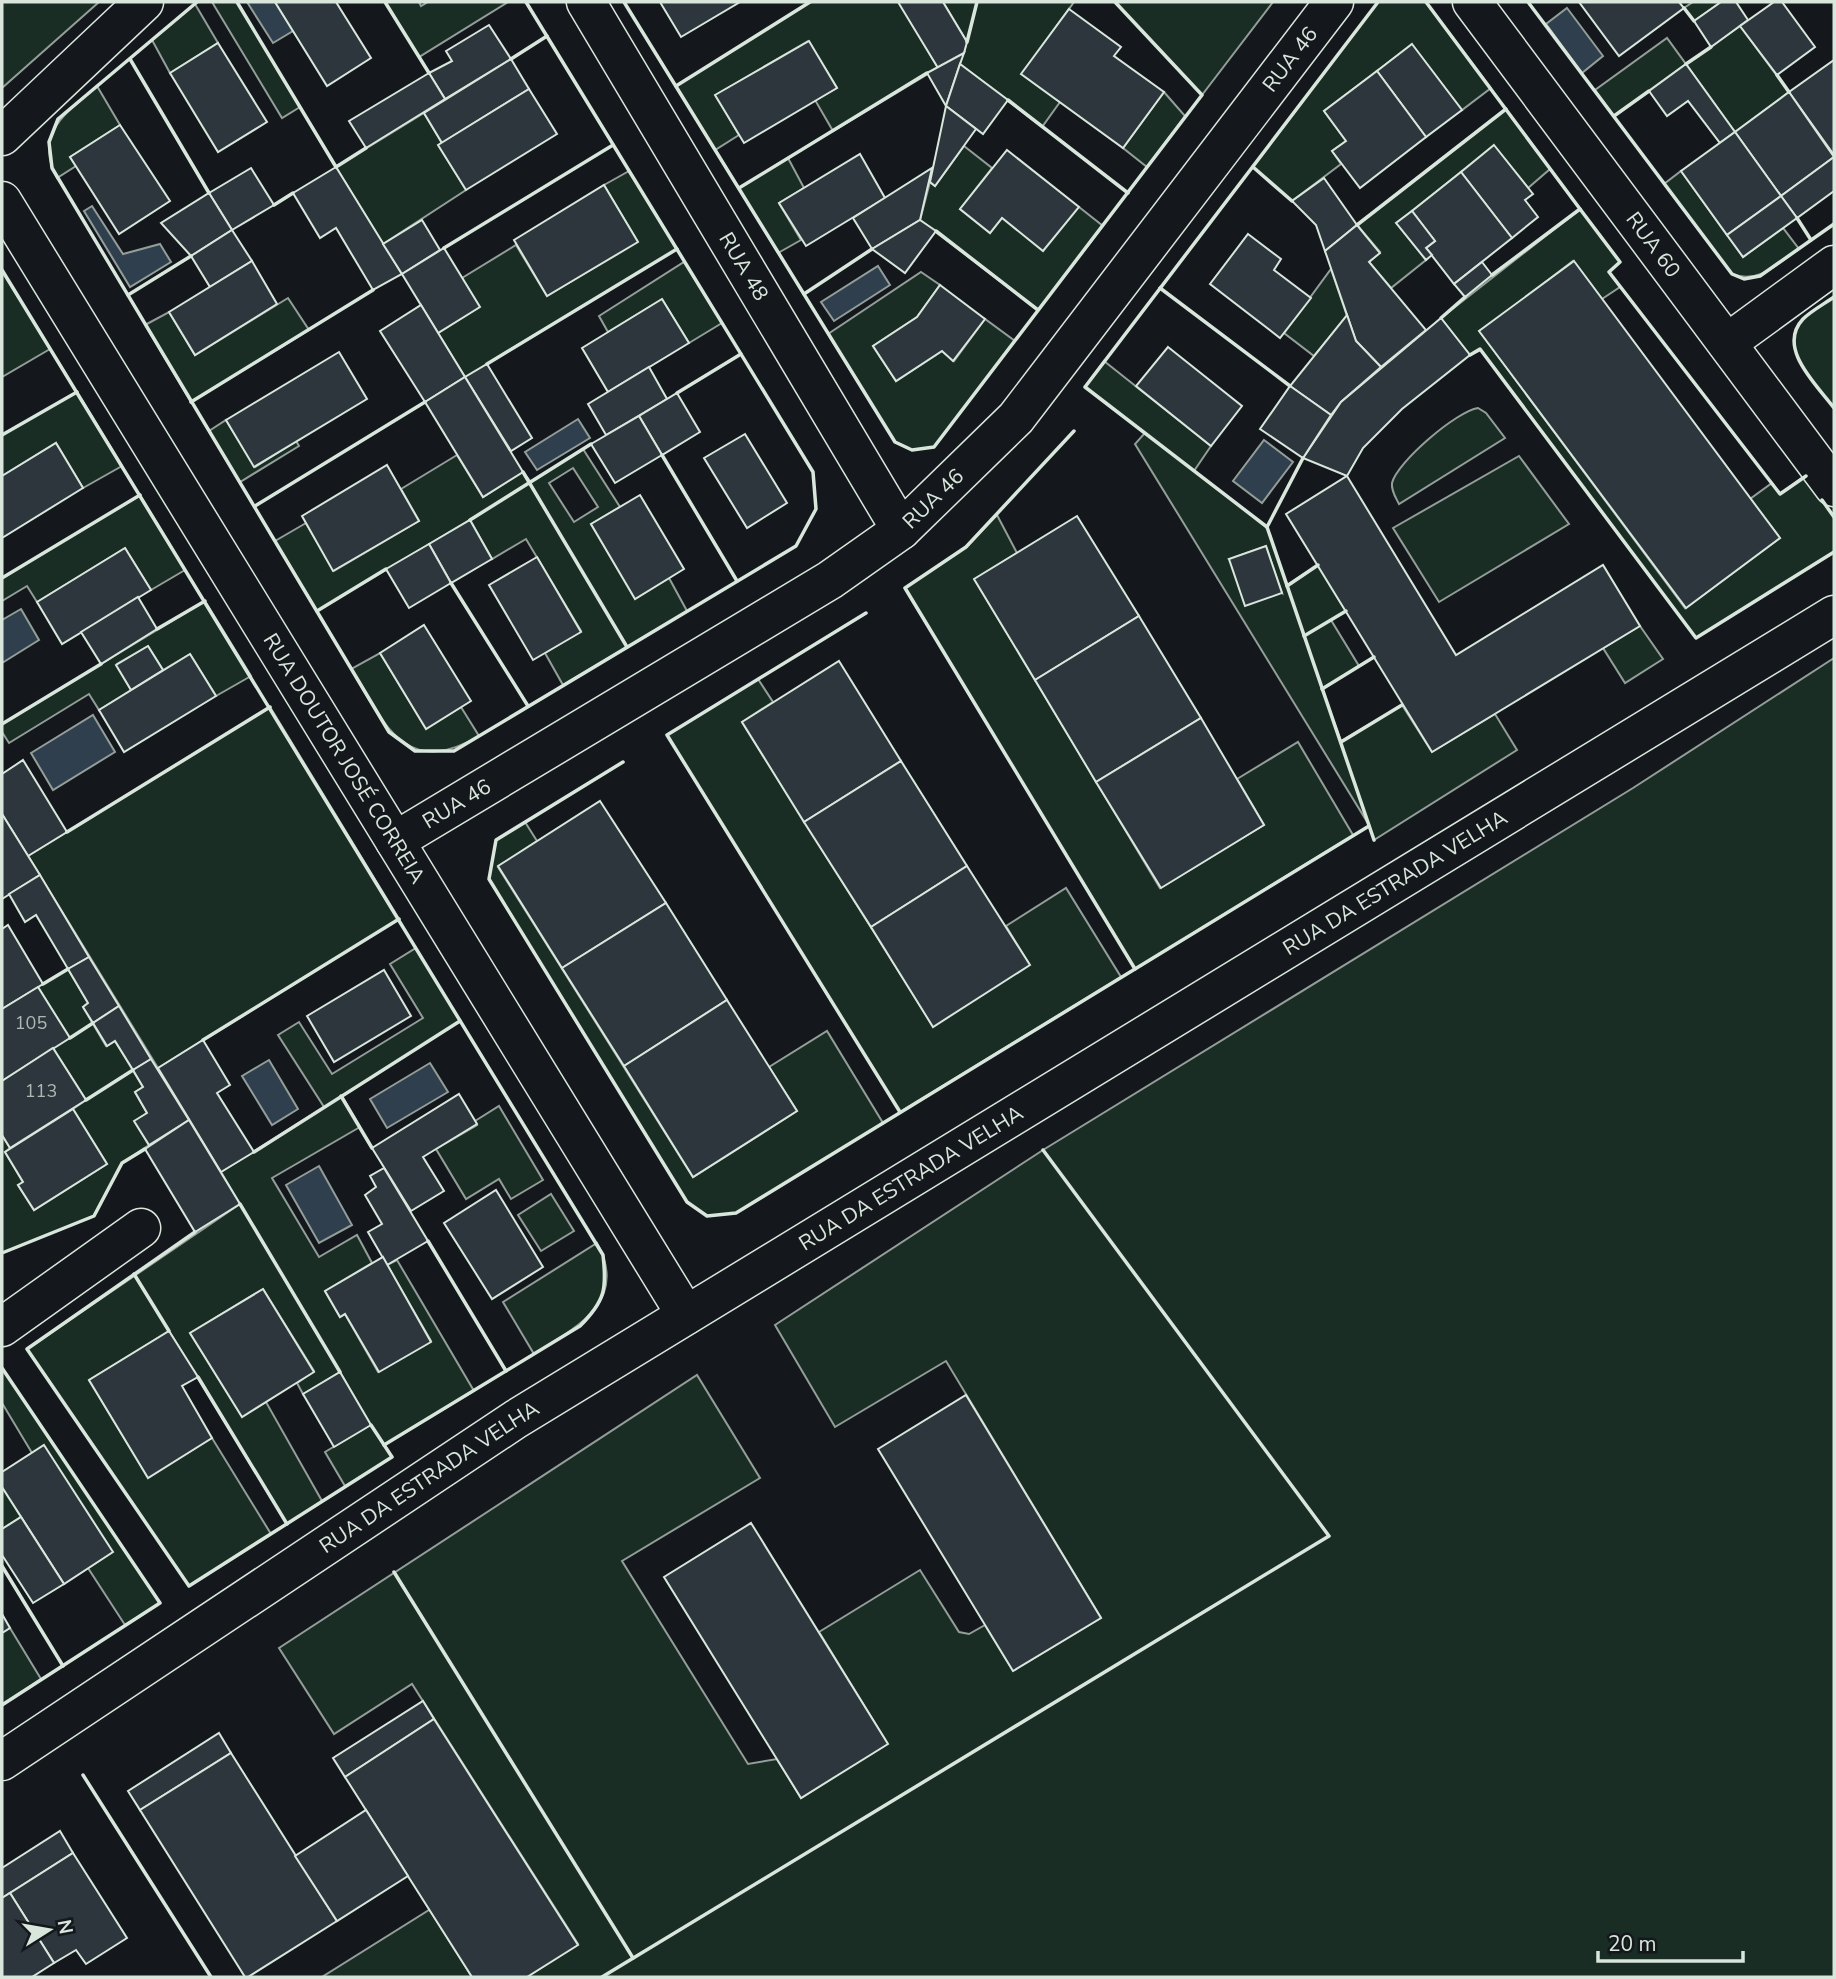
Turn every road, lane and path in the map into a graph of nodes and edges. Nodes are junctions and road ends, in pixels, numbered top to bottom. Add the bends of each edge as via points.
1 (144, 2) edge
2 (586, 2) edge
3 (1334, 2) edge
4 (1472, 2) edge
5 (2, 136) edge
6 (2, 201) edge
7 (1834, 265) edge
8 (1727, 343) junction
9 (1834, 487) edge
10 (901, 530) junction
11 (1834, 615) edge
12 (395, 841) junction
13 (141, 1228) dead end
14 (687, 1315) junction
15 (2, 1327) edge
16 (2, 1761) edge

1 - 5 street
2 - 10 street, RUA 48
3 - 10 street, RUA 46 via 1016,418
4 - 8 street, RUA 60
6 - 12 street, RUA DOUTOR JOSÉ CORREIA
7 - 8 street
8 - 9 street, RUA 60
10 - 12 street, RUA 46 via 830,580
11 - 14 street, RUA DA ESTRADA VELHA
12 - 14 street, RUA DOUTOR JOSÉ CORREIA
13 - 15 street
14 - 16 street, RUA DA ESTRADA VELHA via 516,1419

